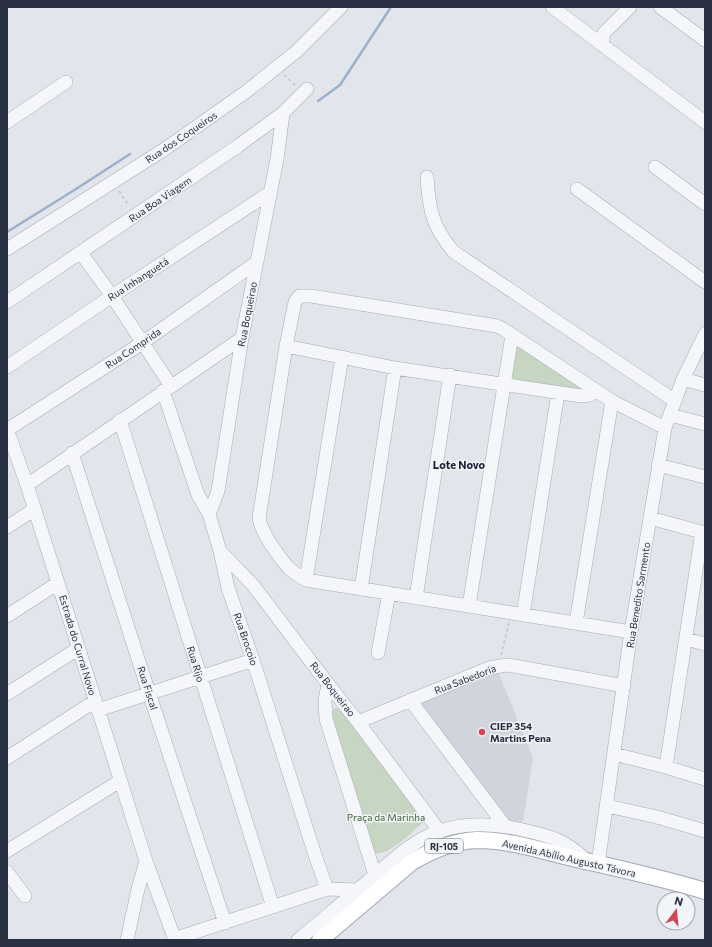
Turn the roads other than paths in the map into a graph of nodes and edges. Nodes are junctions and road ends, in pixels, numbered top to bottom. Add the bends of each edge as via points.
1 (341, 7) edge
2 (552, 7) edge
3 (630, 7) edge
4 (660, 7) edge
5 (705, 40) edge
6 (603, 46) junction
7 (66, 82) dead end
8 (305, 91) road end
9 (283, 113) junction
10 (704, 119) edge
11 (7, 122) edge
12 (655, 167) dead end
13 (427, 177) dead end
14 (577, 189) dead end
15 (271, 192) junction
16 (705, 204) edge
17 (7, 249) edge
18 (81, 253) junction
19 (257, 262) junction
20 (705, 282) edge
21 (112, 296) junction
22 (7, 302) edge
23 (705, 334) edge
24 (512, 335) junction
25 (242, 338) junction
26 (142, 343) junction
27 (286, 346) junction
28 (342, 357) junction
29 (7, 367) edge
30 (395, 368) junction
31 (450, 376) junction
32 (684, 379) junction
33 (503, 384) junction
34 (705, 385) edge
35 (167, 388) junction
36 (596, 391) junction
37 (558, 393) junction
38 (612, 401) junction
39 (675, 401) junction
40 (670, 415) junction
41 (120, 420) junction
42 (705, 424) edge
43 (665, 428) junction
44 (7, 430) edge
45 (10, 447) edge
46 (72, 453) junction
47 (658, 465) junction
48 (705, 477) edge
49 (27, 484) junction
50 (34, 509) junction
51 (209, 514) junction
52 (650, 518) junction
53 (7, 527) edge
54 (704, 532) edge
55 (220, 551) junction
56 (306, 580) junction
57 (58, 583) junction
58 (361, 589) junction
59 (699, 592) edge
60 (389, 593) junction
61 (416, 598) junction
62 (469, 606) junction
63 (517, 614) junction
64 (7, 616) edge
65 (576, 623) junction
66 (631, 632) junction
67 (686, 639) junction
68 (705, 644) edge
69 (79, 648) junction
70 (378, 653) dead end
71 (253, 660) junction
72 (200, 677) junction
73 (328, 684) junction
74 (624, 686) junction
75 (149, 693) junction
76 (7, 694) edge
77 (410, 700) junction
78 (96, 705) junction
79 (358, 722) junction
80 (614, 754) junction
81 (7, 758) edge
82 (666, 767) junction
83 (705, 780) edge
84 (120, 781) junction
85 (607, 806) junction
86 (504, 826) junction
87 (705, 831) edge
88 (440, 832) junction
89 (7, 851) edge
90 (146, 861) junction
91 (592, 862) junction
92 (7, 872) edge
93 (375, 875) junction
94 (327, 889) junction
95 (357, 890) junction
96 (705, 892) edge
97 (25, 896) dead end
98 (273, 907) junction
99 (225, 923) junction
100 (127, 940) edge
101 (175, 940) edge
102 (298, 940) edge
103 (320, 940) edge

1 - 17 street, Rua dos Coqueiros via 278,68 247,91 165,149
2 - 6 street
3 - 6 street via 604,33
4 - 5 street
6 - 10 street
7 - 11 street
8 - 9 street, Rua Boa Viagem
9 - 15 street, Rua Boqueirao
9 - 18 street, Rua Boa Viagem
12 - 16 street
13 - 39 street via 429,203 435,223 443,240 454,252
14 - 20 street
15 - 19 street, Rua Boqueirao
15 - 21 street, Rua Inhanguetá
18 - 21 street, Rua Brocoio
18 - 22 street, Rua Boa Viagem
19 - 25 street, Rua Boqueirao
19 - 26 street, Rua Comprida
21 - 26 street, Rua Brocoio
21 - 29 street, Rua Inhanguetá
23 - 32 street, Rua Benedito Sarmento
24 - 27 street via 489,324 304,295 299,296 295,302
24 - 33 street
24 - 36 street
25 - 35 street
25 - 51 street, Rua Boqueirao via 218,490
26 - 35 street, Rua Brocoio
26 - 44 street, Rua Comprida
27 - 28 street
27 - 56 street via 259,518 264,535 288,567
28 - 30 street
28 - 56 street
30 - 31 street
30 - 58 street
31 - 33 street
31 - 61 street
32 - 34 street
32 - 39 street, Rua Benedito Sarmento
33 - 37 street
33 - 62 street
35 - 41 street
35 - 51 street, Rua Brocoio via 198,495
36 - 37 street via 581,396
36 - 38 street
37 - 63 street
38 - 43 street
38 - 65 street
39 - 40 street, Rua Benedito Sarmento
40 - 42 street
40 - 43 street, Rua Benedito Sarmento
41 - 46 street
41 - 72 street, Rua Rijo
43 - 47 street, Rua Benedito Sarmento
44 - 45 street, Estrada do Curral Novo
45 - 49 street, Estrada do Curral Novo
46 - 49 street
46 - 75 street, Rua Fiscal
47 - 48 street
47 - 52 street, Rua Benedito Sarmento
49 - 50 street, Estrada do Curral Novo
50 - 53 street
50 - 57 street, Estrada do Curral Novo
51 - 55 street, Rua Brocoio
52 - 54 street
52 - 66 street, Rua Benedito Sarmento
54 - 59 street
55 - 71 street, Rua Brocoio via 228,588
55 - 73 street, Rua Boqueirao via 252,584
56 - 58 street
57 - 64 street
57 - 69 street, Estrada do Curral Novo
58 - 60 street
59 - 67 street
60 - 61 street
60 - 70 street
61 - 62 street
62 - 63 street
63 - 65 street
65 - 66 street
66 - 74 street, Rua Benedito Sarmento
67 - 68 street
67 - 82 street
69 - 76 street
69 - 78 street, Estrada do Curral Novo
71 - 72 street
71 - 94 street, Rua Brocoio
72 - 75 street
72 - 98 street, Rua Rijo
73 - 79 street, Rua Boqueirao
73 - 93 street via 325,701 326,719
74 - 77 street, Rua Sabedoria via 506,665 488,668
74 - 80 street, Rua Benedito Sarmento
75 - 78 street
75 - 99 street, Rua Fiscal
77 - 79 street, Rua Sabedoria
77 - 86 street
78 - 81 street
78 - 84 street, Estrada do Curral Novo
79 - 88 street, Rua Boqueirao
80 - 82 street
80 - 85 street, Rua Benedito Sarmento
82 - 83 street
84 - 89 street
84 - 90 street, Estrada do Curral Novo
85 - 87 street
85 - 91 street, Rua Benedito Sarmento
86 - 88 street via 472,825
86 - 91 street via 533,832 565,843
88 - 93 street via 413,845
90 - 100 street
90 - 101 street, Estrada do Curral Novo
91 - 96 main road, Avenida Abílio Augusto Távora / RJ-105
91 - 103 main road, Avenida Abílio Augusto Távora / RJ-105 via 492,841 477,840 442,846 412,862
92 - 97 street
93 - 95 street
94 - 95 street
94 - 98 street
95 - 102 street
98 - 99 street
99 - 101 street

